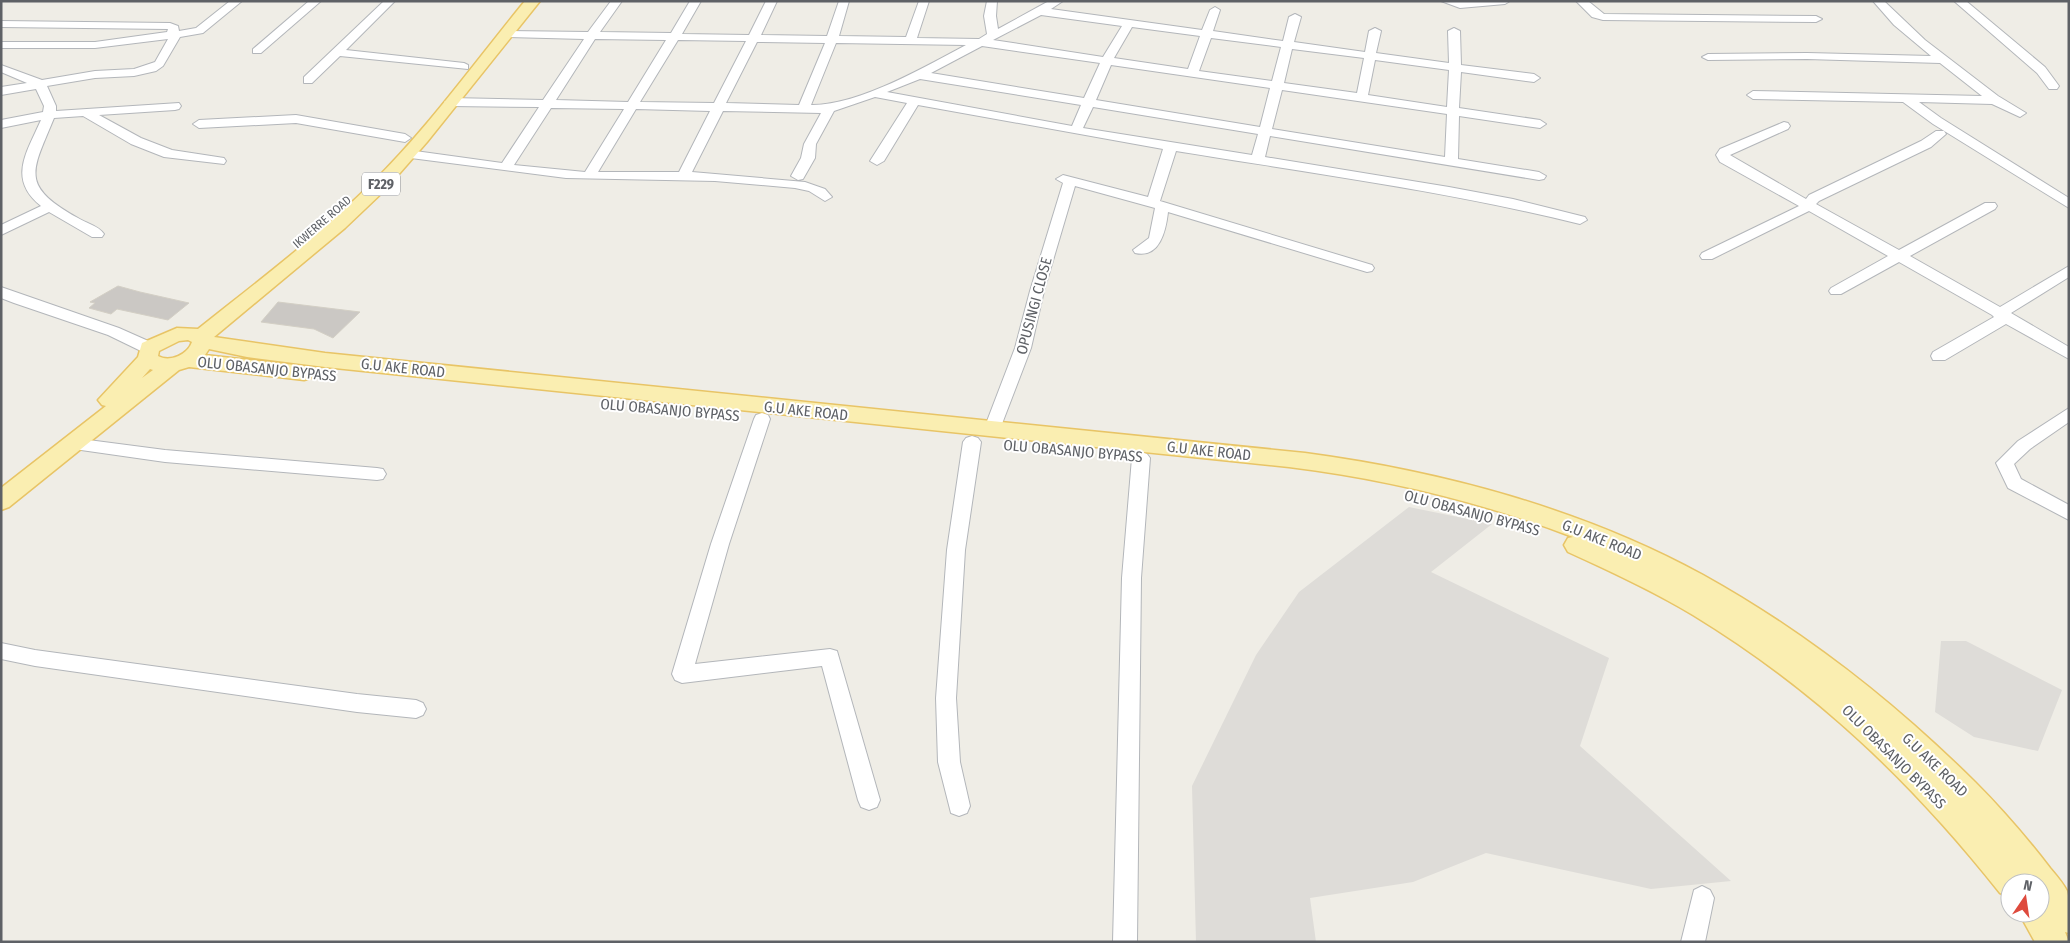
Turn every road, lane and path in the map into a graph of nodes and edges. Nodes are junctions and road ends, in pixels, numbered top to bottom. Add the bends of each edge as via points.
1 (237, 1) edge
2 (316, 1) edge
3 (390, 1) edge
4 (519, 1) edge
5 (528, 1) edge
6 (534, 1) edge
7 (617, 1) edge
8 (696, 1) edge
9 (772, 1) edge
10 (844, 1) edge
11 (924, 1) edge
12 (992, 1) edge
13 (1058, 1) edge
14 (1446, 1) edge
15 (1505, 1) edge
16 (1581, 1) edge
17 (1878, 1) edge
18 (1959, 1) edge
19 (1215, 10) dead end
20 (1039, 11) junction
21 (1295, 17) dead end
22 (1816, 19) dead end
23 (1, 24) edge
24 (1128, 24) junction
25 (1375, 30) dead end
26 (1454, 32) dead end
27 (508, 34) junction
28 (173, 35) junction
29 (592, 35) junction
30 (993, 35) junction
31 (1205, 35) junction
32 (676, 36) junction
33 (753, 38) junction
34 (832, 39) junction
35 (911, 40) junction
36 (980, 42) junction
37 (1, 45) edge
38 (1287, 45) junction
39 (257, 51) dead end
40 (339, 52) junction
41 (1370, 56) junction
42 (1708, 57) dead end
43 (1942, 60) junction
44 (1106, 62) junction
45 (464, 67) junction
46 (1455, 67) junction
47 (1, 68) edge
48 (1192, 74) junction
49 (919, 75) junction
50 (1534, 78) dead end
51 (308, 80) dead end
52 (40, 84) junction
53 (1276, 86) junction
54 (2053, 86) dead end
55 (1, 91) edge
56 (877, 94) junction
57 (1754, 95) dead end
58 (1362, 97) junction
59 (1906, 98) junction
60 (914, 100) junction
61 (1996, 100) junction
62 (450, 102) junction
63 (1087, 103) junction
64 (175, 106) dead end
65 (545, 106) junction
66 (631, 107) junction
67 (718, 108) junction
68 (803, 109) junction
69 (829, 109) junction
70 (1454, 110) junction
71 (85, 112) junction
72 (2020, 112) dead end
73 (49, 115) junction
74 (1, 124) edge
75 (199, 124) dead end
76 (1540, 124) dead end
77 (1784, 126) dead end
78 (1076, 131) junction
79 (1265, 133) junction
80 (1940, 134) dead end
81 (1171, 145) junction
82 (406, 146) junction
83 (1258, 160) junction
84 (219, 161) dead end
85 (877, 161) dead end
86 (1451, 161) junction
87 (506, 166) junction
88 (684, 175) junction
89 (588, 176) junction
90 (798, 176) dead end
91 (1539, 176) dead end
92 (825, 197) dead end
93 (2069, 204) edge
94 (1157, 205) junction
95 (48, 206) junction
96 (1990, 206) dead end
97 (1807, 207) junction
98 (1580, 220) dead end
99 (1, 231) edge
100 (97, 234) dead end
101 (1140, 250) dead end
102 (1707, 256) dead end
103 (1900, 257) junction
104 (1367, 268) dead end
105 (2069, 270) edge
106 (1836, 291) dead end
107 (1, 292) edge
108 (2003, 316) junction
109 (196, 337) junction
110 (149, 354) junction
111 (2069, 354) edge
112 (1939, 356) dead end
113 (179, 362) junction
114 (2069, 414) edge
115 (762, 419) junction
116 (992, 429) junction
117 (972, 442) junction
118 (73, 444) junction
119 (1141, 458) junction
120 (377, 474) dead end
121 (1, 486) edge
122 (1, 501) edge
123 (2069, 513) edge
124 (1, 651) edge
125 (416, 709) dead end
126 (869, 800) dead end
127 (959, 806) dead end
128 (2003, 873) edge
129 (1702, 898) dead end
130 (2052, 901) edge
131 (2069, 918) edge
132 (1125, 942) edge
133 (1692, 942) edge
134 (2054, 942) edge

1 - 28 street via 199,31
2 - 39 street
3 - 40 street
4 - 45 main road, F229
5 - 27 main road via 508,26
6 - 27 main road, F229
7 - 29 street
8 - 32 street
9 - 33 street
10 - 34 street
11 - 35 street
12 - 30 street
13 - 20 street
14 - 15 street via 1460,5
16 - 22 street via 1602,17
17 - 43 street via 1895,22
18 - 54 street via 2041,70
19 - 31 street
20 - 24 street
20 - 30 street
21 - 38 street
23 - 28 street via 170,26 174,28
24 - 31 street
24 - 44 street
25 - 41 street
26 - 46 street
27 - 29 street
27 - 62 main road, F229
28 - 37 street via 95,45
28 - 52 street via 155,67
29 - 32 street
29 - 65 street
30 - 36 street
31 - 38 street
31 - 48 street
32 - 33 street
32 - 66 street
33 - 34 street
33 - 67 street
34 - 35 street
34 - 68 street
35 - 36 street
36 - 44 street
36 - 49 street
38 - 41 street
38 - 53 street
40 - 45 street
40 - 51 street
41 - 46 street
41 - 58 street
42 - 43 street
43 - 61 street
44 - 48 street
44 - 63 street
45 - 82 main road, F229
46 - 50 street
46 - 70 street
47 - 52 street
48 - 53 street
49 - 56 street
49 - 63 street
52 - 55 street
52 - 73 street via 50,106
53 - 58 street
53 - 79 street
56 - 60 street
56 - 69 street
57 - 59 street
58 - 70 street
59 - 61 street
59 - 93 street
60 - 78 street
60 - 85 street
61 - 72 street
62 - 65 street
62 - 82 main road, F229
63 - 78 street
63 - 79 street
64 - 71 street
65 - 66 street
65 - 87 street
66 - 67 street
66 - 89 street
67 - 68 street
67 - 88 street
68 - 69 street
69 - 90 street via 810,144 808,158
70 - 76 street
70 - 86 street
71 - 73 street
71 - 84 street via 136,141 170,154
73 - 74 street
73 - 95 street via 27,171 31,190
75 - 82 street via 296,119
77 - 97 street via 1723,155 1734,166
78 - 81 street
79 - 83 street
79 - 86 street
80 - 97 street via 1926,144 1814,198
81 - 83 street
81 - 94 street
82 - 87 street
82 - 109 main road, F229 via 339,224
83 - 98 street via 1513,203
86 - 91 street
87 - 89 street
88 - 89 street
88 - 92 street via 815,187
94 - 101 street via 1156,240 1151,247
94 - 104 street
94 - 116 street, OPUSINGI CLOSE via 1067,180 1024,348
95 - 99 street
95 - 100 street
96 - 103 street
97 - 102 street
97 - 103 street
103 - 106 street
103 - 108 street
105 - 108 street
107 - 110 street via 26,303 100,325
108 - 111 street
108 - 112 street
109 - 110 main road, F229 via 171,337
109 - 113 main road, F229 via 199,350
109 - 116 main road, G.U AKE ROAD via 248,350 311,358
110 - 113 main road, OLU OBASANJO BYPASS via 157,365
110 - 121 main road, F229 via 108,400
113 - 115 main road, OLU OBASANJO BYPASS
113 - 118 main road, F229
114 - 123 street via 2024,445 2005,463 2014,483
115 - 117 main road, OLU OBASANJO BYPASS
115 - 126 street via 720,544 682,674 830,657
116 - 130 main road, G.U AKE ROAD via 1314,462 1366,471 1528,512 1631,550 1681,574 1776,632 1871,704 1999,829
117 - 119 main road, OLU OBASANJO BYPASS
117 - 127 street via 956,550 946,698 948,762
118 - 120 street via 165,456
118 - 122 main road, F229
119 - 128 main road, OLU OBASANJO BYPASS via 1313,476 1422,497 1555,536 1654,580 1740,630 1859,719 1952,814
119 - 132 street via 1134,514 1130,601 1130,849
124 - 125 street
129 - 133 street
130 - 131 main road, G.U AKE ROAD
130 - 134 main road

